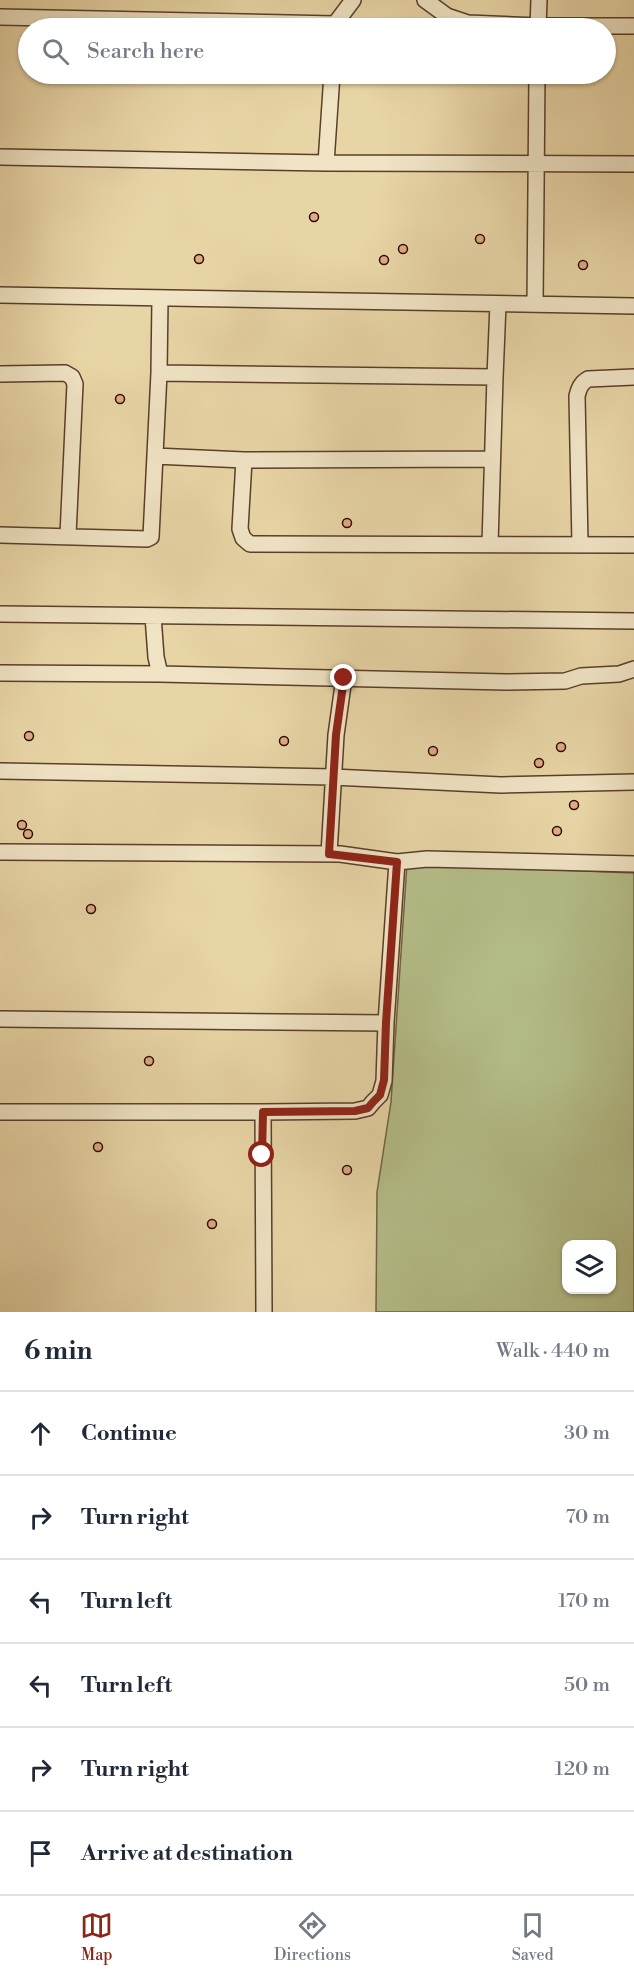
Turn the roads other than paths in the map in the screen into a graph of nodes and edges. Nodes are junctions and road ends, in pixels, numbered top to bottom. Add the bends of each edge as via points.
1 (353, 0) edge
2 (425, 0) edge
3 (539, 0) edge
4 (0, 17) edge
5 (37, 18) edge
6 (341, 18) edge
7 (453, 18) edge
8 (538, 18) edge
9 (616, 26) edge
10 (634, 26) edge
11 (331, 84) edge
12 (537, 84) edge
13 (0, 158) edge
14 (536, 162) junction
15 (326, 163) junction
16 (634, 164) edge
17 (0, 295) edge
18 (160, 299) junction
19 (498, 304) junction
20 (535, 304) junction
21 (634, 306) edge
22 (159, 373) junction
23 (0, 374) edge
24 (495, 377) junction
25 (634, 377) edge
26 (155, 456) junction
27 (491, 459) junction
28 (244, 460) junction
29 (0, 535) edge
30 (68, 535) junction
31 (580, 543) junction
32 (490, 544) junction
33 (634, 544) edge
34 (0, 614) edge
35 (153, 616) junction
36 (634, 621) edge
37 (634, 669) edge
38 (0, 673) edge
39 (160, 674) junction
40 (344, 678) junction
41 (0, 771) edge
42 (333, 777) junction
43 (634, 782) edge
44 (0, 852) edge
45 (329, 854) junction
46 (397, 862) junction
47 (634, 864) edge
48 (0, 1020) edge
49 (386, 1023) junction
50 (0, 1112) edge
51 (263, 1112) junction
52 (264, 1312) edge

1 - 6 street
2 - 7 street
3 - 8 street
4 - 5 street
9 - 10 street
11 - 15 street
12 - 14 street
13 - 15 street
14 - 15 street
14 - 16 street
14 - 20 street
17 - 18 street
18 - 19 street
18 - 22 street
19 - 20 street
19 - 24 street
20 - 21 street
22 - 24 street
22 - 26 street
23 - 30 street via 65,373 74,379
24 - 27 street
25 - 31 street via 588,379 579,388
26 - 28 street
26 - 30 street via 151,537
27 - 28 street
27 - 32 street
28 - 32 street via 240,529 250,544
29 - 30 street
31 - 32 street
31 - 33 street
34 - 35 street
35 - 36 street
35 - 39 street
37 - 40 street via 565,681
38 - 39 street
39 - 40 street
40 - 42 street
41 - 42 street
42 - 43 street via 501,785
42 - 45 street
44 - 45 street
45 - 46 street
46 - 47 street via 427,859
46 - 49 street
48 - 49 street
49 - 51 street via 384,1080 380,1095 368,1108
50 - 51 street
51 - 52 street

